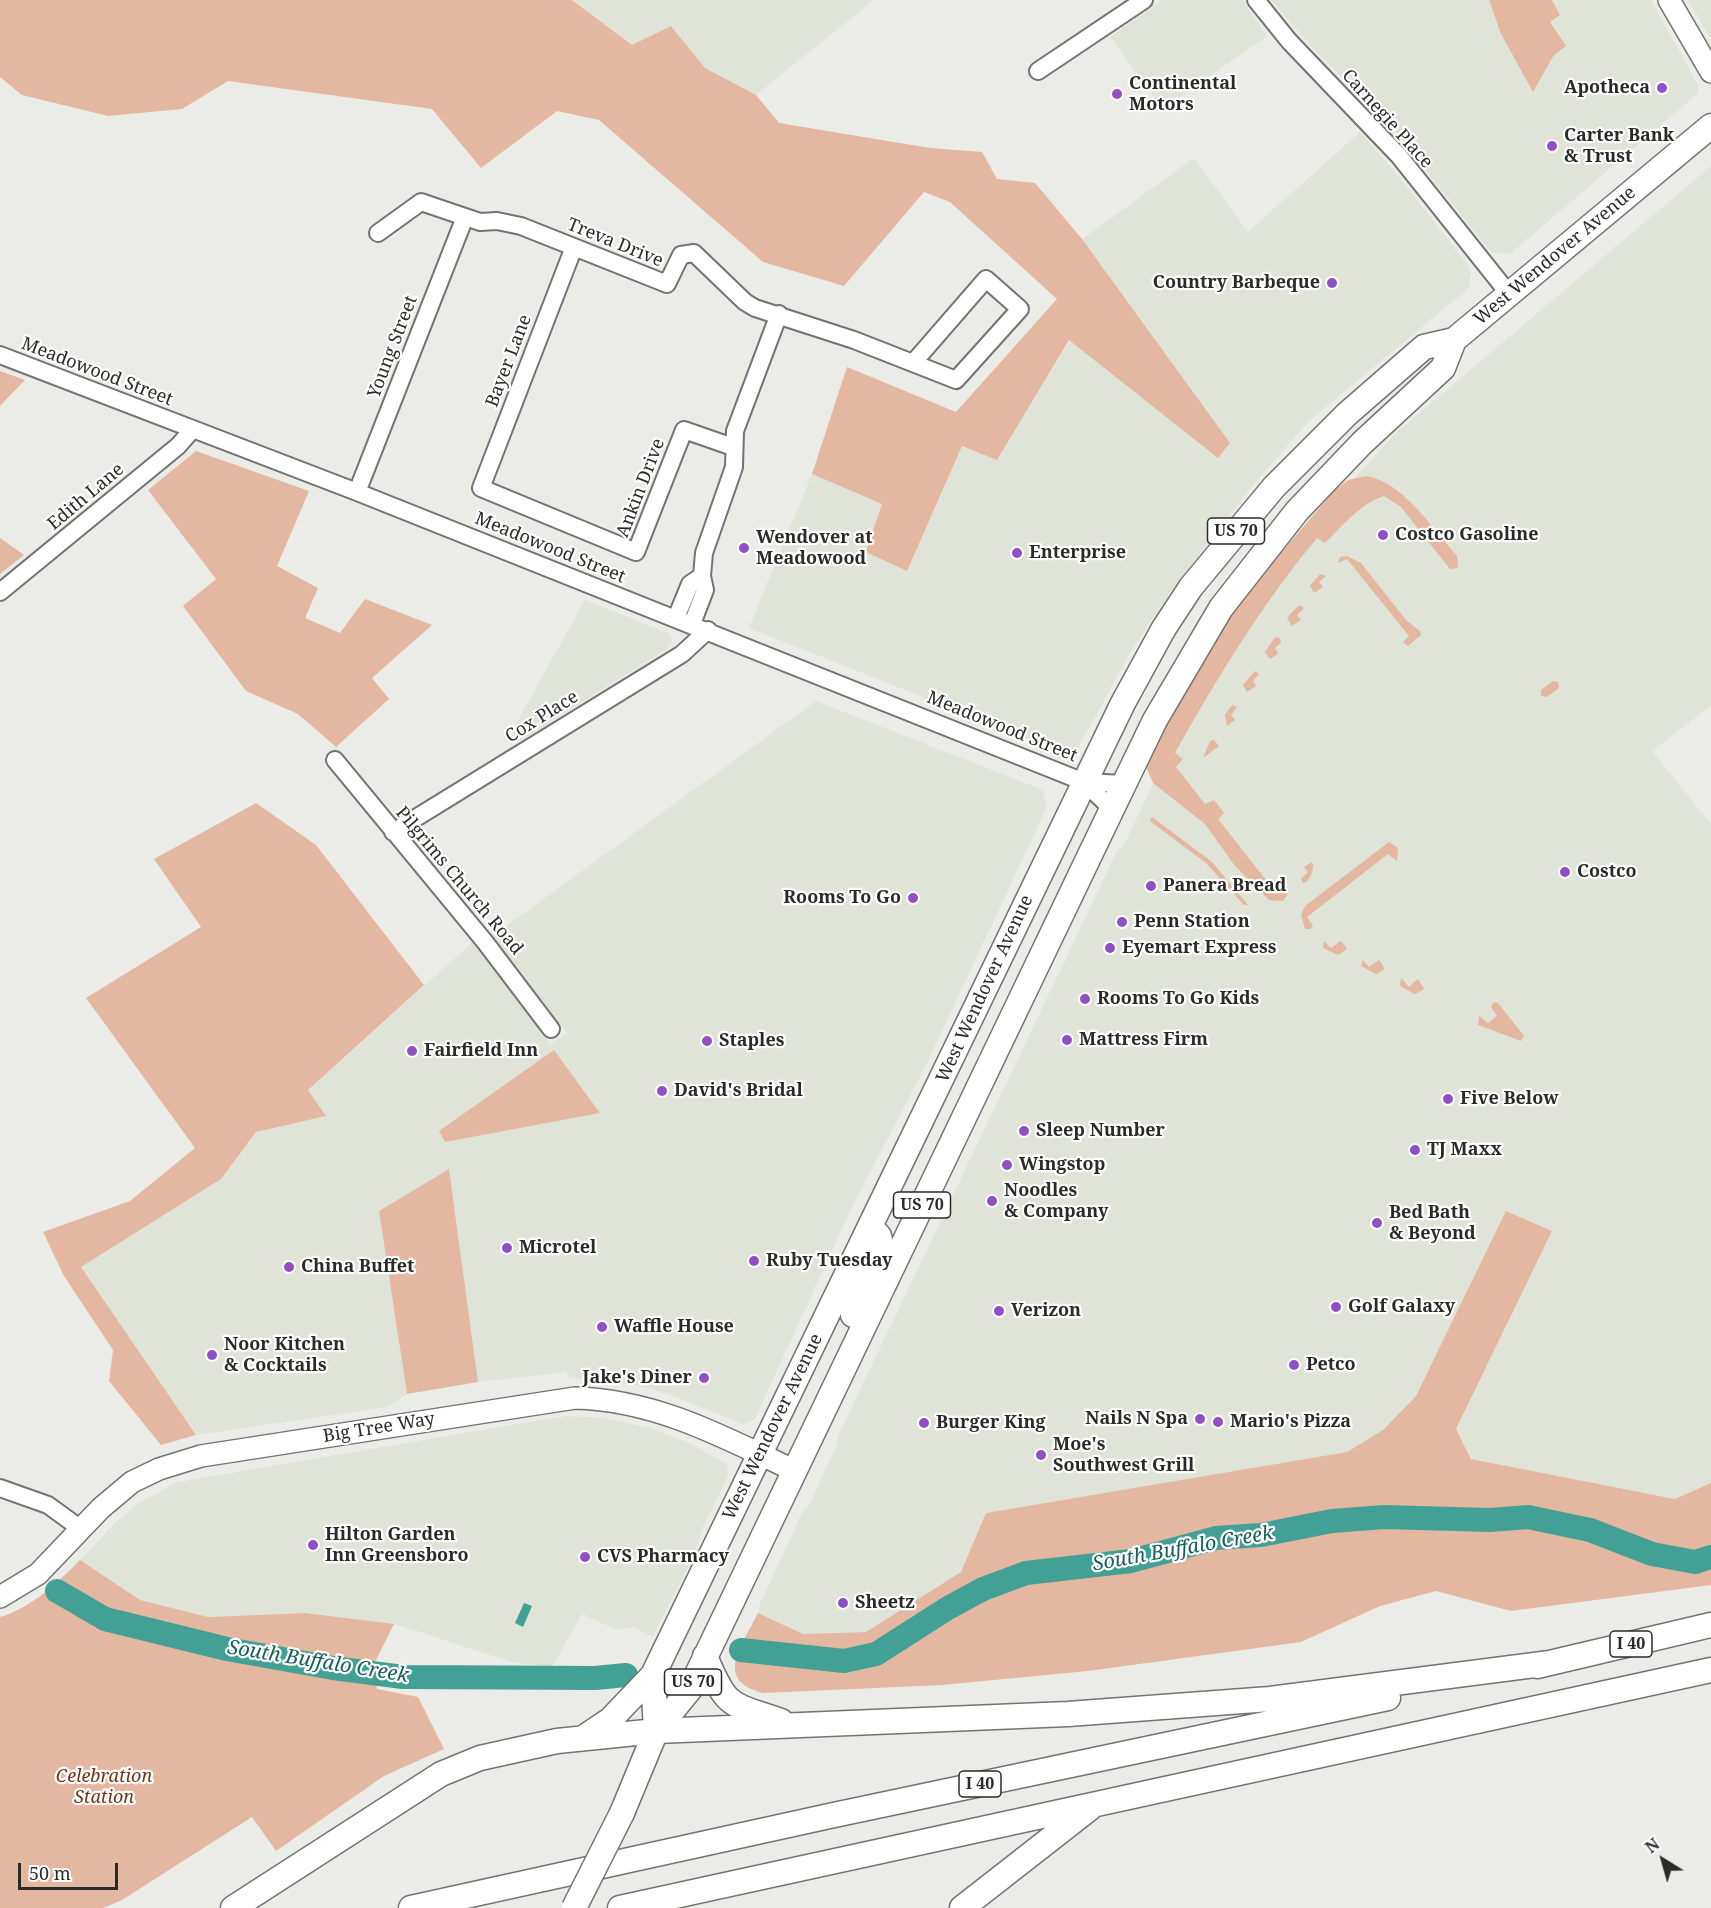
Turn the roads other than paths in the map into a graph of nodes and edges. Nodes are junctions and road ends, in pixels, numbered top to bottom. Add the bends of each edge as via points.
1 (1144, 0) edge
2 (1256, 0) edge
3 (1669, 0) edge
4 (1038, 71) dead end
5 (1711, 72) edge
6 (1711, 126) edge
7 (465, 217) junction
8 (378, 233) dead end
9 (574, 248) junction
10 (1509, 294) junction
11 (779, 314) junction
12 (1454, 340) junction
13 (0, 355) edge
14 (913, 363) junction
15 (193, 429) junction
16 (733, 447) junction
17 (481, 489) joint
18 (357, 492) junction
19 (0, 592) edge
20 (692, 624) junction
21 (335, 760) dead end
22 (1084, 782) junction
23 (1124, 784) junction
24 (1112, 809) junction
25 (393, 832) junction
26 (551, 1029) dead end
27 (871, 1227) junction
28 (847, 1359) junction
29 (759, 1454) junction
30 (793, 1470) junction
31 (0, 1488) edge
32 (81, 1529) junction
33 (0, 1597) edge
34 (1711, 1625) edge
35 (705, 1656) junction
36 (1550, 1663) junction
37 (1711, 1670) edge
38 (653, 1675) junction
39 (795, 1726) junction
40 (656, 1731) junction
41 (586, 1737) junction
42 (1092, 1806) junction
43 (638, 1907) edge
44 (233, 1908) edge
45 (411, 1908) edge
46 (574, 1908) edge
47 (962, 1908) edge

1 - 4 street
2 - 10 street, Carnegie Place via 1312,66 1399,156
3 - 5 main road
6 - 10 highway, West Wendover Avenue / US 70
7 - 8 street, Treva Drive via 421,202
7 - 9 street, Treva Drive via 521,226
7 - 18 street, Young Street
9 - 11 street, Treva Drive via 667,284 681,255 694,253 745,302
9 - 17 street, Bayer Lane
10 - 12 highway, West Wendover Avenue / US 70
11 - 14 street, Treva Drive
11 - 16 street, Cox Place via 735,432
12 - 22 highway, West Wendover Avenue / US 70 via 1424,347 1347,414 1274,487 1214,556 1164,628
12 - 23 highway, West Wendover Avenue / US 70 via 1443,368 1342,462 1297,511 1227,600 1155,720
13 - 15 street, Meadowood Street
14 - 14 street, Treva Drive via 956,380 1020,309 986,279
15 - 18 street, Meadowood Street
15 - 19 street, Edith Lane via 178,446
16 - 17 street, Ankin Drive via 684,430 636,552
16 - 20 street, Cox Place via 734,468 704,553 702,576 690,584
18 - 20 street, Meadowood Street
20 - 22 street, Meadowood Street
20 - 25 street, Cox Place via 682,654
21 - 25 street, Pilgrims Church Road
22 - 23 street, Meadowood Street
22 - 24 street, Meadowood Street
22 - 27 highway, West Wendover Avenue / US 70
23 - 24 highway, West Wendover Avenue / US 70
24 - 28 highway, West Wendover Avenue / US 70
25 - 26 street, Pilgrims Church Road via 492,950
27 - 28 highway via 880,1240 853,1314
27 - 29 highway, West Wendover Avenue / US 70
28 - 30 highway, West Wendover Avenue / US 70
29 - 30 main road, Big Tree Way
29 - 32 main road, Big Tree Way via 700,1426 642,1406 608,1399 542,1401 181,1460 132,1482
29 - 38 highway, West Wendover Avenue / US 70
30 - 35 highway, West Wendover Avenue / US 70
31 - 32 street via 48,1505
32 - 33 main road, Big Tree Way via 38,1574
34 - 36 highway, I 40
35 - 39 highway via 719,1690 729,1702
35 - 40 highway, West Wendover Avenue / US 70 via 690,1689
36 - 39 highway via 1270,1699 1068,1714
36 - 45 highway, I 40
37 - 42 highway, I 40
38 - 40 highway, West Wendover Avenue / US 70
38 - 41 highway via 610,1720
39 - 40 highway
40 - 41 highway
40 - 46 highway, West Wendover Avenue / US 70, bridge via 622,1813
41 - 44 highway via 480,1758 441,1774
42 - 43 highway, I 40
42 - 47 highway

